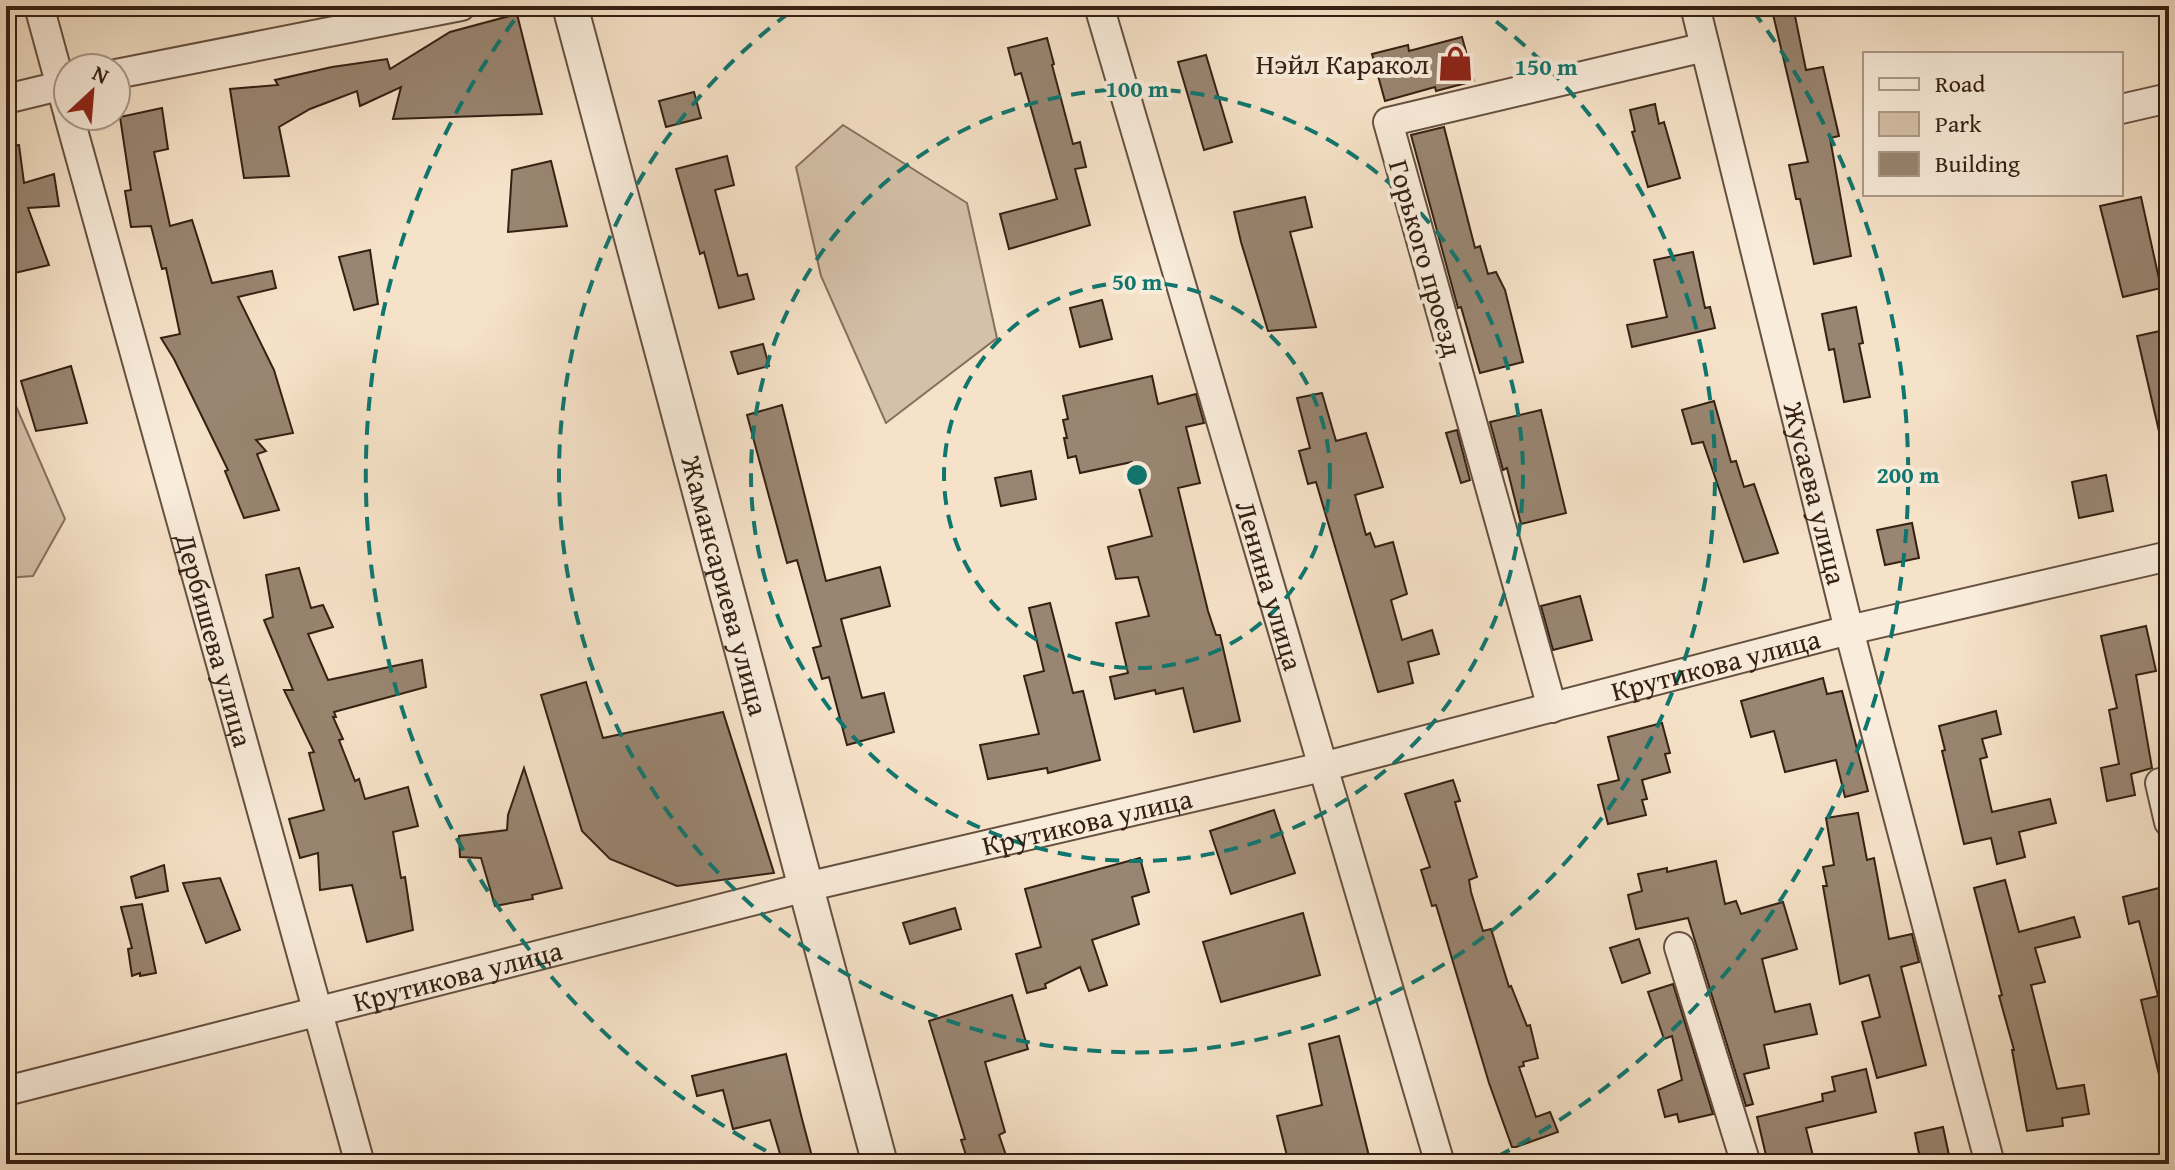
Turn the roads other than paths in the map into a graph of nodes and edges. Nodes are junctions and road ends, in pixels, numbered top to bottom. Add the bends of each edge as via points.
1 (39, 6) edge
2 (461, 6) edge
3 (570, 6) edge
4 (1099, 6) edge
5 (1695, 6) edge
6 (1705, 47) junction
7 (52, 52) edge
8 (132, 71) edge
9 (2169, 98) edge
10 (6, 99) edge
11 (52, 99) edge
12 (2123, 109) edge
13 (75, 132) edge
14 (2169, 556) edge
15 (1849, 630) junction
16 (1552, 708) junction
17 (1322, 767) junction
18 (2169, 781) edge
19 (2169, 822) edge
20 (806, 887) junction
21 (1679, 947) dead end
22 (318, 1011) junction
23 (6, 1091) edge
24 (360, 1164) edge
25 (880, 1164) edge
26 (1440, 1164) edge
27 (1746, 1164) edge
28 (1990, 1164) edge

1 - 7 street, Дербишева улица
2 - 8 street
3 - 20 street, Жамансариева улица
4 - 17 street, Ленина улица
5 - 6 street, Жусаева улица
6 - 15 street, Жусаева улица
6 - 16 street, Горького проезд via 1388,122
9 - 12 street
10 - 11 street
13 - 22 street, Дербишева улица
14 - 15 street, Крутикова улица
15 - 16 street, Крутикова улица
15 - 28 street, Жусаева улица
16 - 17 street, Крутикова улица
17 - 20 street, Крутикова улица
17 - 26 street, Ленина улица
18 - 19 street via 2160,783
20 - 22 street, Крутикова улица
20 - 25 street, Жамансариева улица
21 - 27 street
22 - 23 street, Крутикова улица
22 - 24 street, Дербишева улица

